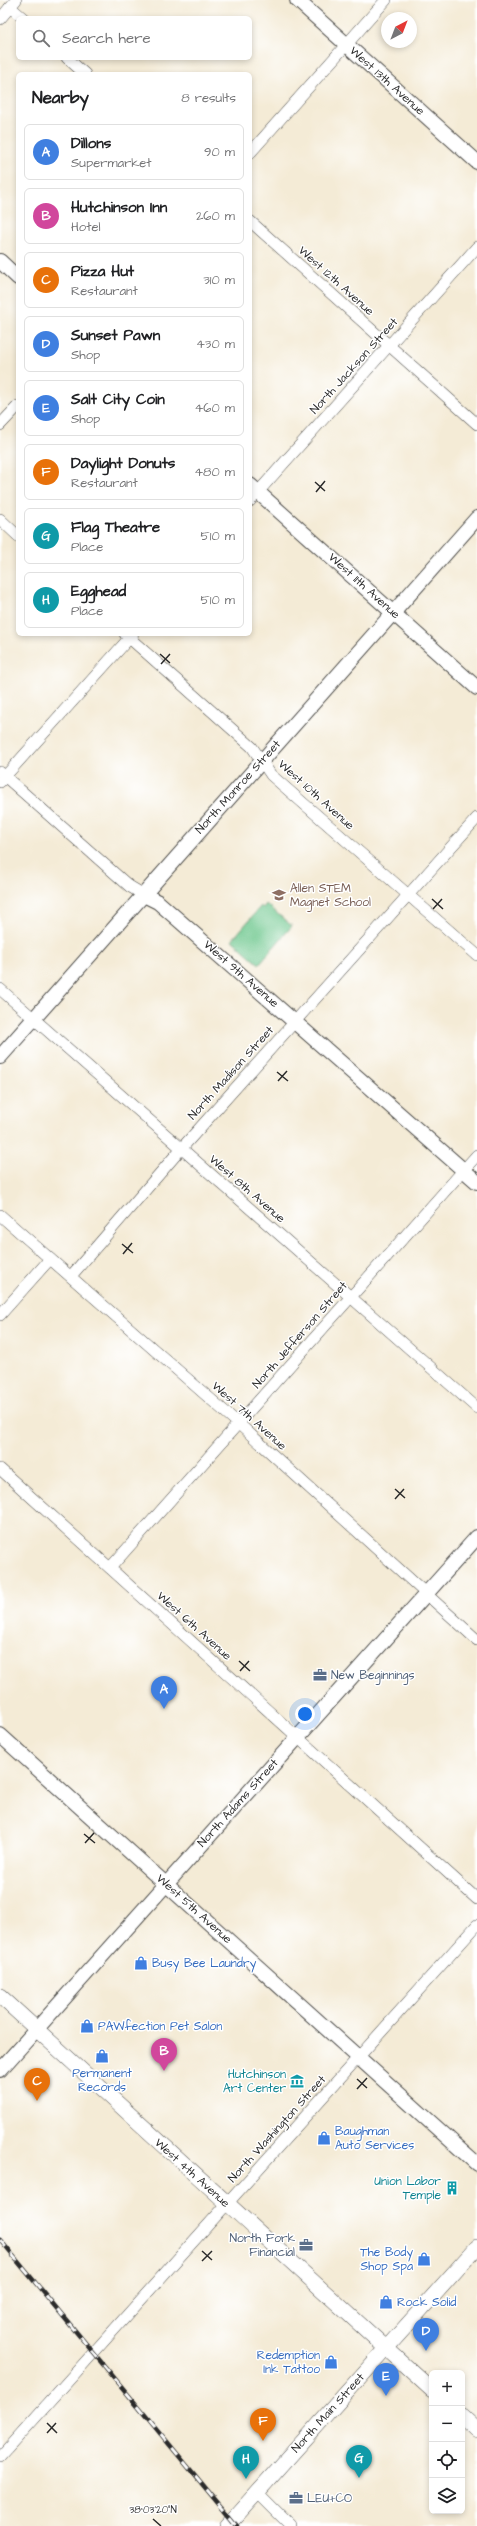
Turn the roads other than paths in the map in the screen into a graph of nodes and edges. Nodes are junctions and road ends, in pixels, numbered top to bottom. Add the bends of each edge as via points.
1 (297, 0) edge
2 (386, 0) edge
3 (13, 3) edge
4 (22, 16) edge
5 (0, 19) edge
6 (346, 45) junction
7 (69, 60) edge
8 (83, 72) edge
9 (252, 151) edge
10 (477, 162) edge
11 (252, 223) edge
12 (477, 248) edge
13 (0, 262) edge
14 (16, 276) edge
15 (389, 345) junction
16 (16, 408) edge
17 (477, 424) edge
18 (0, 425) edge
19 (253, 493) edge
20 (477, 518) edge
21 (0, 519) edge
22 (16, 534) edge
23 (393, 613) junction
24 (128, 636) edge
25 (130, 636) edge
26 (477, 688) edge
27 (262, 761) junction
28 (2, 777) edge
29 (477, 818) edge
30 (144, 895) junction
31 (408, 895) junction
32 (477, 955) edge
33 (0, 990) edge
34 (33, 1019) junction
35 (295, 1022) junction
36 (0, 1057) edge
37 (181, 1149) junction
38 (477, 1155) edge
39 (464, 1170) junction
40 (477, 1182) edge
41 (0, 1215) edge
42 (50, 1259) junction
43 (71, 1276) junction
44 (351, 1296) junction
45 (0, 1315) edge
46 (477, 1408) edge
47 (239, 1424) junction
48 (0, 1469) edge
49 (477, 1537) edge
50 (110, 1568) junction
51 (426, 1594) junction
52 (477, 1640) edge
53 (0, 1735) edge
54 (297, 1737) junction
55 (165, 1884) junction
56 (477, 1899) edge
57 (477, 1925) edge
58 (0, 1996) edge
59 (36, 2030) junction
60 (359, 2057) junction
61 (2, 2063) edge
62 (477, 2164) edge
63 (226, 2204) junction
64 (477, 2247) edge
65 (386, 2348) junction
66 (429, 2387) edge
67 (465, 2419) edge
68 (477, 2430) edge
69 (0, 2457) edge
70 (257, 2492) junction
71 (227, 2526) edge
72 (291, 2526) edge

1 - 6 street, West 13th Avenue
2 - 6 street
3 - 4 street
3 - 5 street
6 - 9 street
6 - 10 street, West 13th Avenue
7 - 8 street
11 - 15 street, West 12th Avenue
12 - 15 street, North Jackson Street
13 - 14 street
15 - 17 street, West 12th Avenue
15 - 19 street, North Jackson Street
16 - 18 street
19 - 23 street, West 11th Avenue
20 - 23 street, North Monroe Street
21 - 22 street
23 - 26 street, West 11th Avenue
23 - 27 street, North Monroe Street
24 - 28 street
25 - 27 street, West 10th Avenue via 252,747
27 - 30 street, North Monroe Street
27 - 31 street, West 10th Avenue via 271,775
28 - 30 street, West 9th Avenue via 129,886
29 - 31 street, North Madison Street
30 - 34 street, North Monroe Street
30 - 35 street, West 9th Avenue via 158,902
31 - 32 street, West 10th Avenue
31 - 35 street, North Madison Street
33 - 34 street, West 8th Avenue
34 - 36 street, North Monroe Street
34 - 37 street, West 8th Avenue
35 - 37 street, North Madison Street
35 - 39 street, West 9th Avenue
37 - 43 street, North Madison Street
37 - 44 street, West 8th Avenue
38 - 39 street, North Jefferson Street
39 - 40 street, West 9th Avenue
39 - 44 street, North Jefferson Street
41 - 42 street, West 7th Avenue
42 - 43 street, West 7th Avenue
42 - 45 street
43 - 47 street, West 7th Avenue
44 - 46 street, West 8th Avenue
44 - 47 street, North Jefferson Street
47 - 50 street, North Jefferson Street
47 - 51 street, West 7th Avenue
48 - 50 street, West 6th Avenue
49 - 51 street, North Adams Street
50 - 54 street, West 6th Avenue
51 - 52 street, West 7th Avenue
51 - 54 street, North Adams Street
53 - 55 street, West 5th Avenue
54 - 55 street, North Adams Street
54 - 56 street, West 6th Avenue
55 - 59 street, North Adams Street
55 - 60 street, West 5th Avenue
57 - 60 street, North Washington Street
58 - 59 main road, West 4th Avenue
59 - 61 street, North Adams Street
59 - 63 main road, West 4th Avenue
60 - 62 street, West 5th Avenue
60 - 63 street, North Washington Street
63 - 65 main road, West 4th Avenue
63 - 69 street, North Washington Street
64 - 65 main road, North Main Street
65 - 66 main road, West 4th Avenue
65 - 70 main road, North Main Street
67 - 68 main road
70 - 71 main road, North Main Street
70 - 72 street

